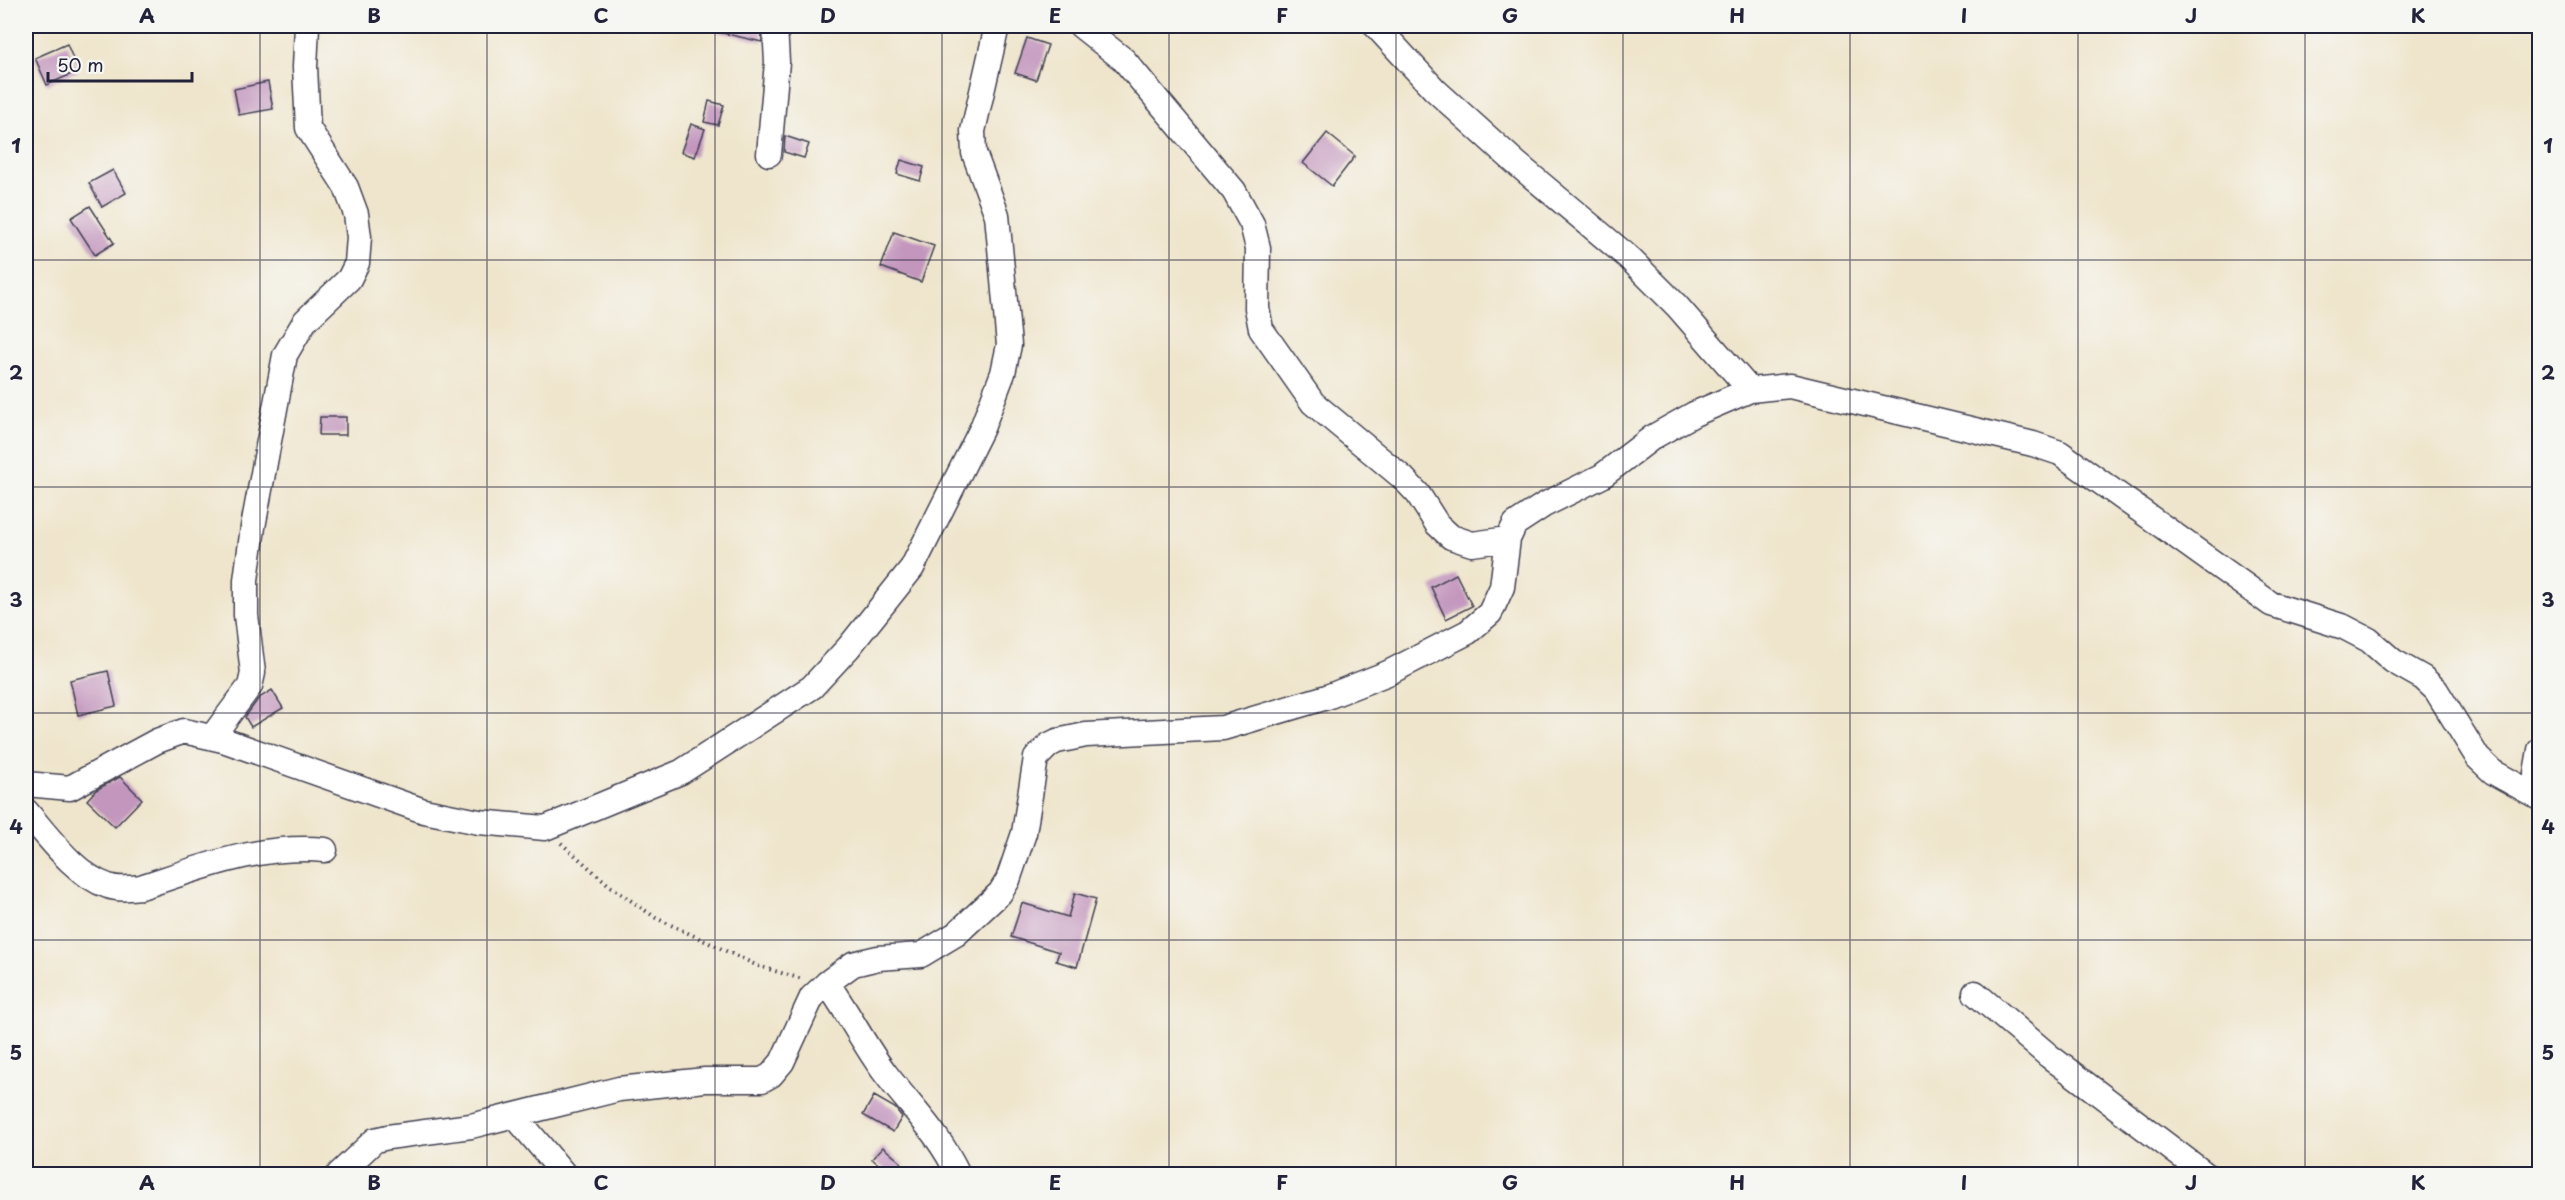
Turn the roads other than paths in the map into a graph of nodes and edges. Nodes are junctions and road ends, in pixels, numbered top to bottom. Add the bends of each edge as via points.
1 (308, 26) edge
2 (775, 26) edge
3 (997, 26) edge
4 (1081, 26) edge
5 (1376, 26) edge
6 (769, 154) dead end
7 (1750, 390) junction
8 (1508, 539) junction
9 (212, 737) junction
10 (2540, 750) edge
11 (26, 784) edge
12 (2540, 784) edge
13 (2540, 798) edge
14 (26, 811) edge
15 (325, 850) dead end
16 (827, 983) junction
17 (1975, 993) dead end
18 (515, 1116) junction
19 (339, 1174) edge
20 (564, 1174) edge
21 (958, 1174) edge
22 (2205, 1174) edge

1 - 9 street via 304,67 308,128 346,187 356,214 357,263 349,279 305,321 285,355 246,580 253,673 250,686
2 - 6 street via 777,62
3 - 9 street via 973,131 974,153 997,215 1009,345 1003,373 982,428 912,568 812,687 681,772 544,828 478,822 424,811
4 - 8 street via 1124,60 1234,191 1252,224 1258,248 1257,308 1261,329 1313,403 1403,478 1450,537 1472,544
5 - 7 street via 1435,90 1628,257
7 - 8 street via 1653,437 1602,476 1515,524
7 - 13 street via 1790,386 2060,453 2271,604 2344,627 2423,678 2436,690 2478,758 2493,772
8 - 16 street via 1502,587 1490,613 1468,632 1362,685 1223,728 1086,735 1049,745 1036,758 1024,833 1000,893 956,934 921,955 853,964
9 - 11 street via 184,731 157,741 70,788
10 - 12 street via 2536,773
14 - 15 street via 92,877 124,888 141,887 253,852 296,847
16 - 18 street via 812,996 782,1062 762,1080 705,1080 619,1089
16 - 21 street via 884,1072 933,1131
17 - 22 street via 2058,1063
18 - 19 street via 375,1140
18 - 20 street

